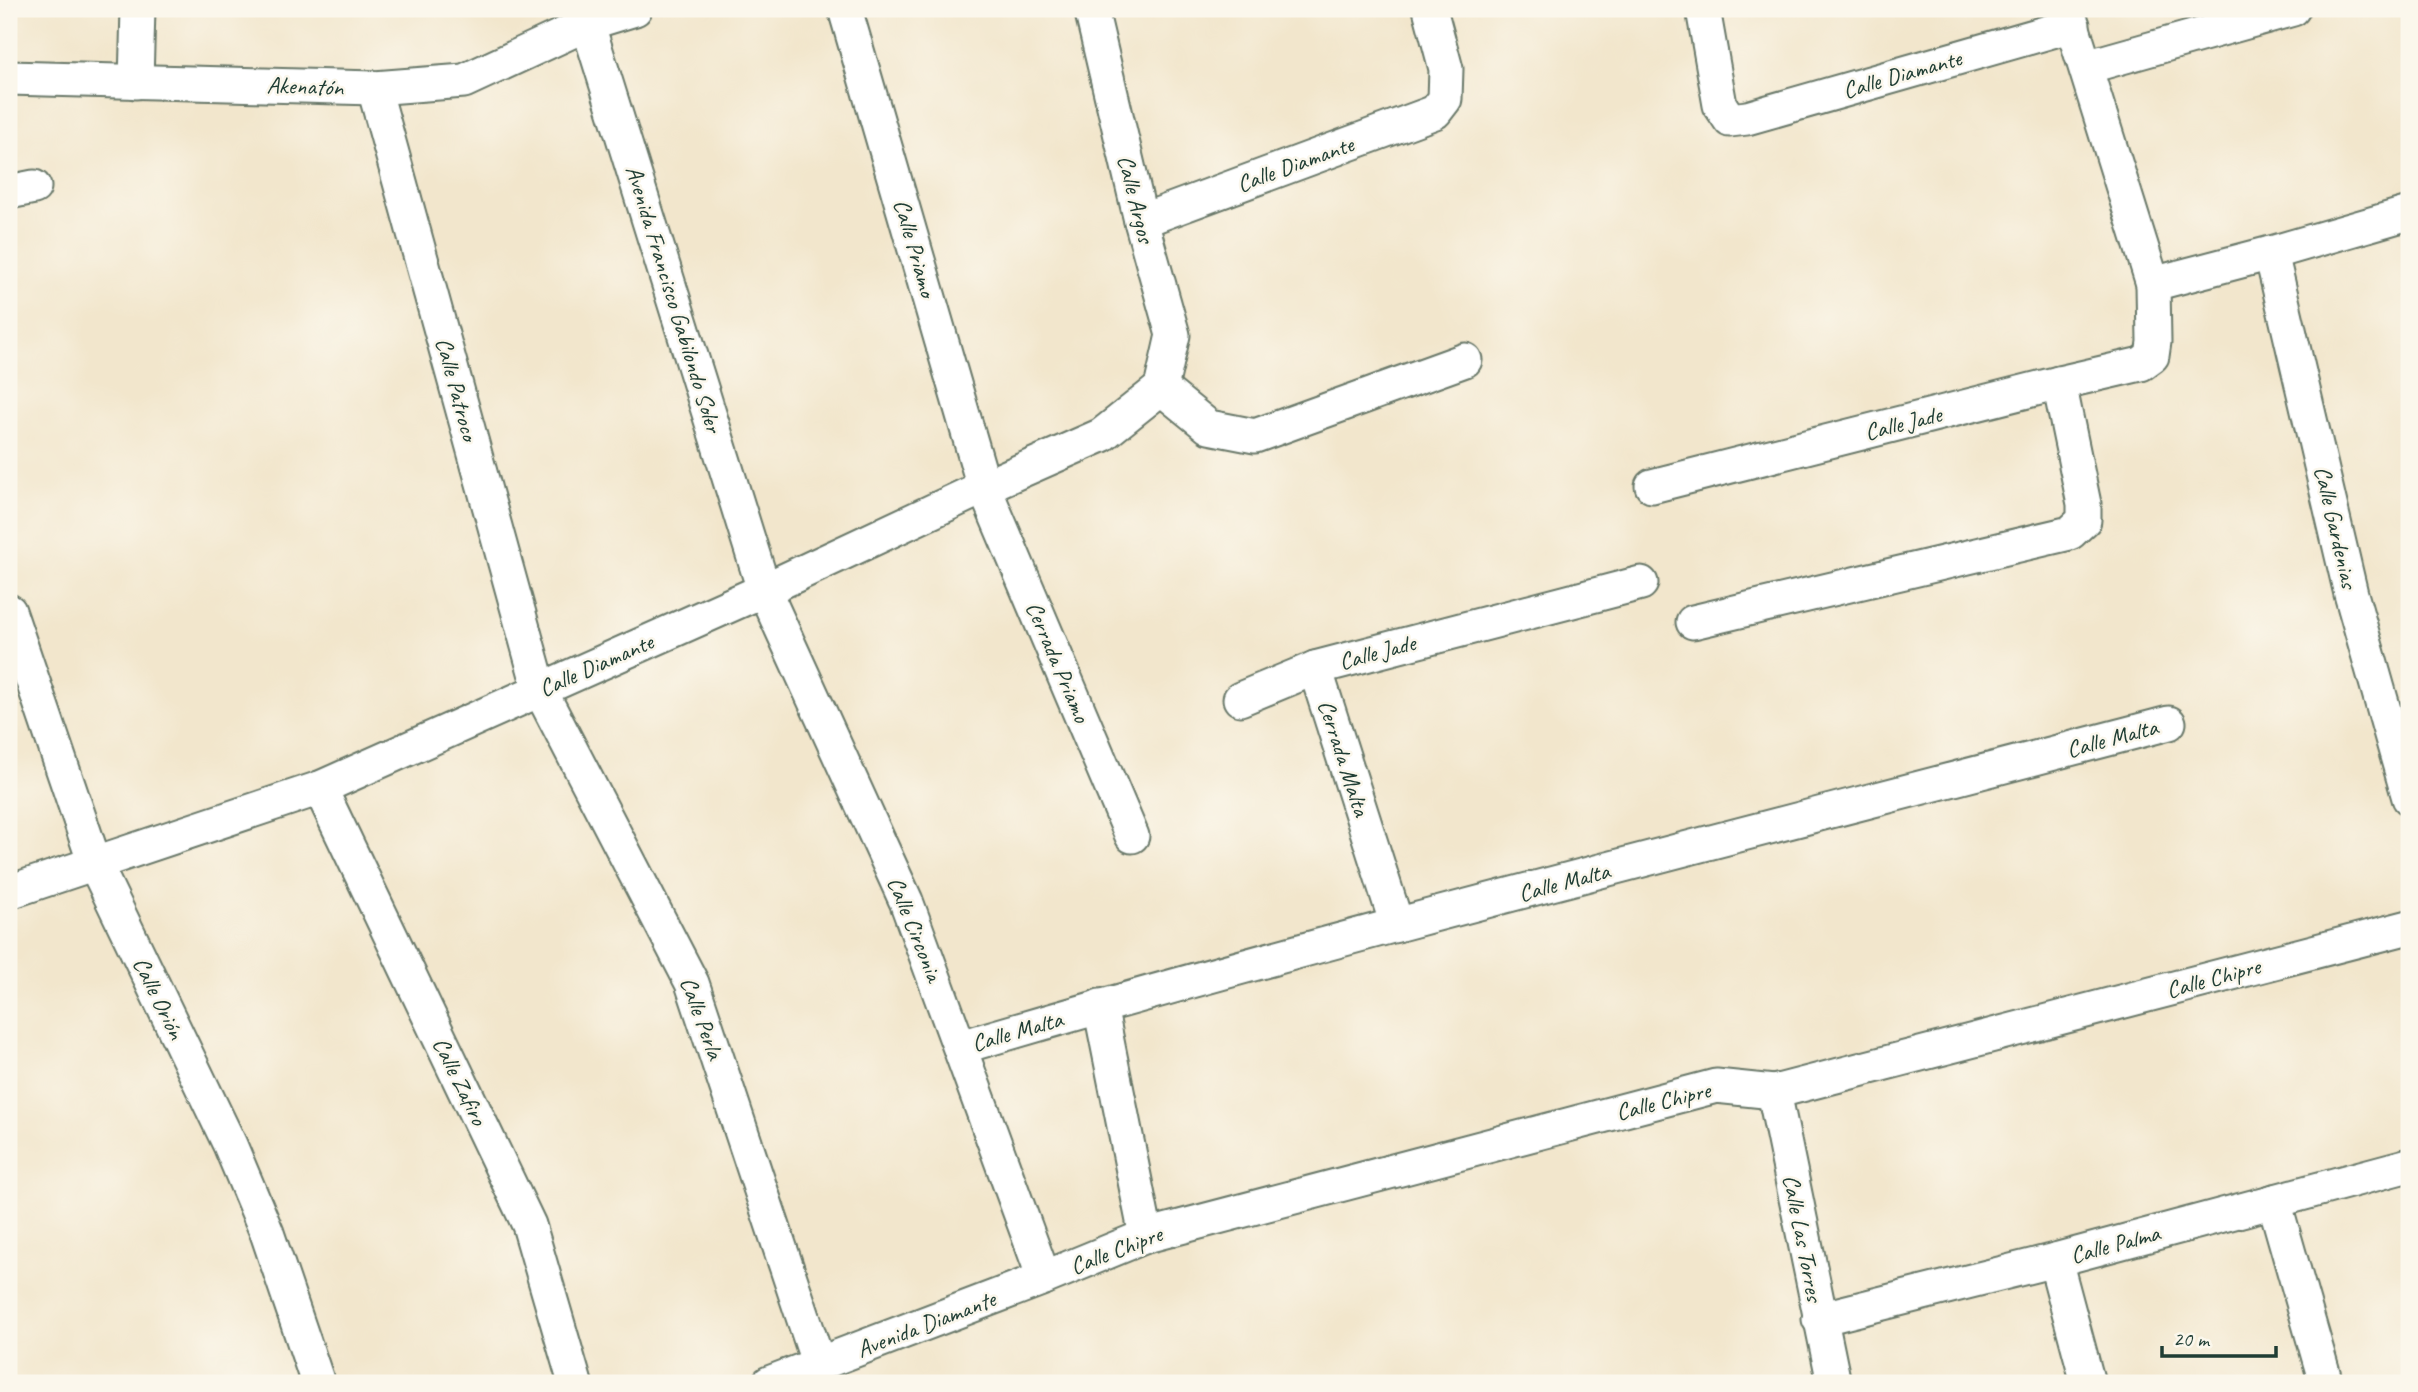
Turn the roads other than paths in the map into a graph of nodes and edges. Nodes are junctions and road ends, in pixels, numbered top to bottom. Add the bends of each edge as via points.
1 (138, 9) edge
2 (635, 9) edge
3 (845, 9) edge
4 (1091, 9) edge
5 (1430, 9) edge
6 (1703, 9) edge
7 (2293, 9) edge
8 (586, 16) edge
9 (2070, 17) edge
10 (2085, 66) junction
11 (9, 78) edge
12 (136, 82) junction
13 (374, 88) junction
14 (2409, 213) edge
15 (1141, 221) junction
16 (2271, 253) junction
17 (2153, 284) junction
18 (1465, 360) dead end
19 (2059, 383) junction
20 (1161, 388) junction
21 (1652, 486) dead end
22 (984, 487) junction
23 (1642, 583) dead end
24 (764, 590) junction
25 (9, 611) edge
26 (1693, 622) dead end
27 (1315, 668) junction
28 (540, 690) junction
29 (1240, 699) dead end
30 (2169, 723) dead end
31 (320, 788) junction
32 (2409, 798) edge
33 (1132, 836) dead end
34 (95, 864) junction
35 (9, 892) edge
36 (1397, 925) junction
37 (2409, 926) edge
38 (1100, 1006) junction
39 (961, 1047) junction
40 (1774, 1092) junction
41 (2409, 1165) edge
42 (2274, 1201) junction
43 (1146, 1236) junction
44 (2055, 1260) junction
45 (1044, 1278) junction
46 (1819, 1319) junction
47 (819, 1365) junction
48 (318, 1383) edge
49 (575, 1383) edge
50 (769, 1383) edge
51 (1834, 1383) edge
52 (2088, 1383) edge
53 (2326, 1383) edge

1 - 12 street
2 - 8 street, Akenatón
3 - 22 street, Calle Priamo
4 - 15 street, Calle Argos
5 - 15 street, Calle Diamante via 1446,69 1445,99 1435,112
6 - 9 street, Calle Diamante via 1720,105 1730,120
7 - 10 street
8 - 13 street, Akenatón via 464,81
8 - 24 street, Avenida Francisco Gabilondo Soler
9 - 10 street
10 - 17 street
11 - 12 street, Akenatón
12 - 13 street, Akenatón
13 - 28 street, Calle Patroco
14 - 16 street
15 - 20 street, Calle Argos via 1173,335
16 - 17 street
16 - 32 street, Calle Gardenias via 2351,594
17 - 19 street, Calle Jade via 2152,356 2141,364
18 - 20 street via 1255,436 1209,427
19 - 21 street, Calle Jade
19 - 26 street via 2084,504 2084,520 2070,533
20 - 22 street, Calle Diamante via 1102,435
22 - 24 street, Calle Diamante
22 - 33 street, Cerrada Priamo
23 - 27 street, Calle Jade
24 - 28 street, Calle Diamante
24 - 39 street, Calle Circonia via 906,901
25 - 34 street, Calle Orión
27 - 29 street, Cerrada Malta
27 - 36 street, Cerrada Malta
28 - 31 street, Calle Diamante
28 - 47 street, Calle Perla via 692,983
30 - 36 street, Calle Malta
31 - 34 street, Calle Diamante
31 - 49 street, Calle Zafiro via 529,1225
34 - 35 street, Calle Diamante
34 - 48 street, Calle Orión via 230,1145 267,1233
36 - 38 street, Calle Malta
37 - 40 street, Calle Chipre
38 - 39 street, Calle Malta
38 - 43 street
39 - 45 street, Calle Circonia
40 - 43 street, Calle Chipre via 1716,1086
40 - 46 street, Calle Las Torres
41 - 42 street, Calle Palma
42 - 44 street, Calle Palma
42 - 53 street
43 - 45 street, Calle Chipre
44 - 46 street, Calle Palma
44 - 52 street
45 - 47 street, Avenida Diamante
46 - 51 street, Calle Las Torres
47 - 50 street, Avenida Diamante

